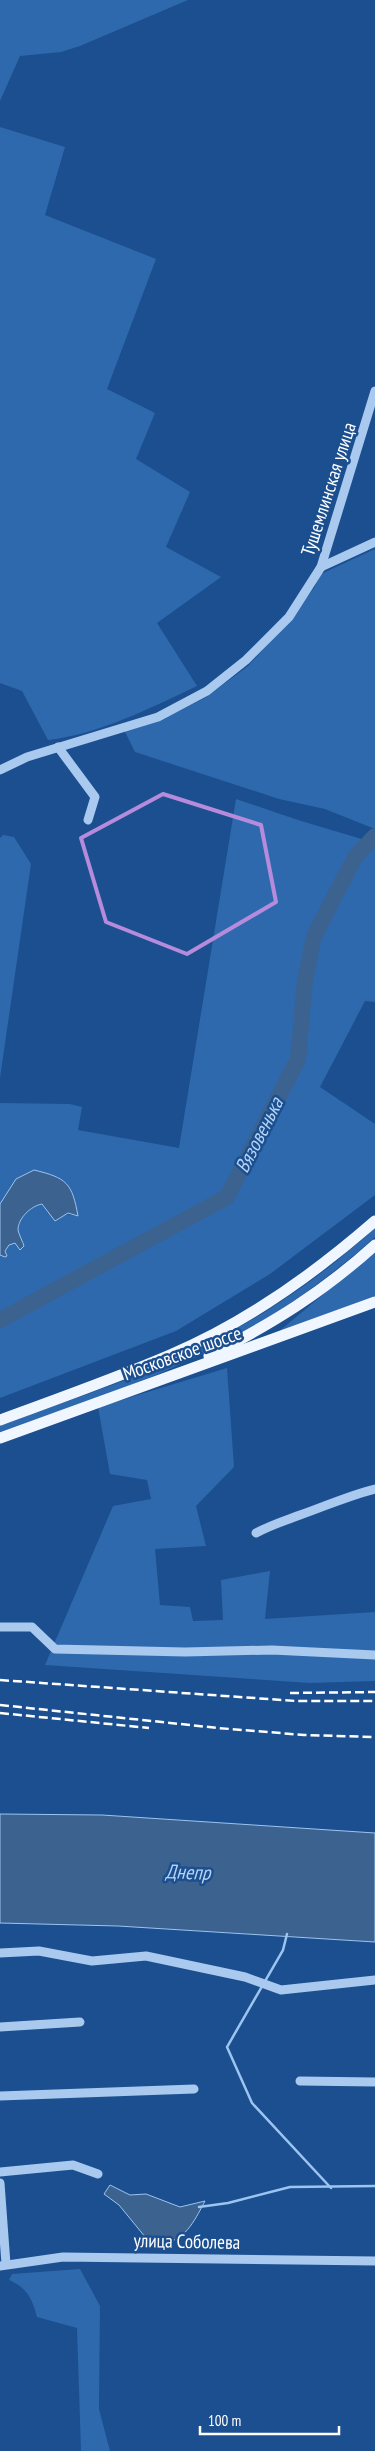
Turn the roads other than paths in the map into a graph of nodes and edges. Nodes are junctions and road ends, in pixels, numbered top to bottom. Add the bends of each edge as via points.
1 (375, 391) edge
2 (375, 542) edge
3 (321, 567) junction
4 (58, 747) junction
5 (0, 770) edge
6 (88, 820) dead end
7 (375, 1221) edge
8 (375, 1245) edge
9 (375, 1302) edge
10 (163, 1380) junction
11 (0, 1420) edge
12 (0, 1438) edge
13 (375, 1489) edge
14 (256, 1533) dead end
15 (0, 1627) edge
16 (375, 1655) edge
17 (0, 1952) edge
18 (375, 1980) edge
19 (80, 2022) dead end
20 (0, 2027) edge
21 (300, 2080) dead end
22 (375, 2082) edge
23 (194, 2089) dead end
24 (0, 2096) edge
25 (0, 2172) edge
26 (98, 2174) dead end
27 (0, 2183) edge
28 (375, 2261) edge
29 (3, 2265) edge

1 - 3 street, Тушемлинская улица
2 - 3 street
3 - 4 street, Тушемлинская улица via 289,616 246,660 207,691 158,717
4 - 5 street, Тушемлинская улица
4 - 6 street via 95,797
7 - 11 main road via 323,1266 204,1339 171,1355
8 - 10 main road via 296,1308
9 - 10 main road, Московское шоссе
10 - 12 main road, Московское шоссе
13 - 14 street via 346,1496 276,1522
15 - 16 street via 32,1627 55,1649 272,1650
17 - 18 street via 39,1951 92,1961 146,1956 245,1977 281,1990
19 - 20 street
21 - 22 street
23 - 24 street
25 - 26 street via 73,2165
27 - 29 street
28 - 29 street, улица Соболева via 63,2257

